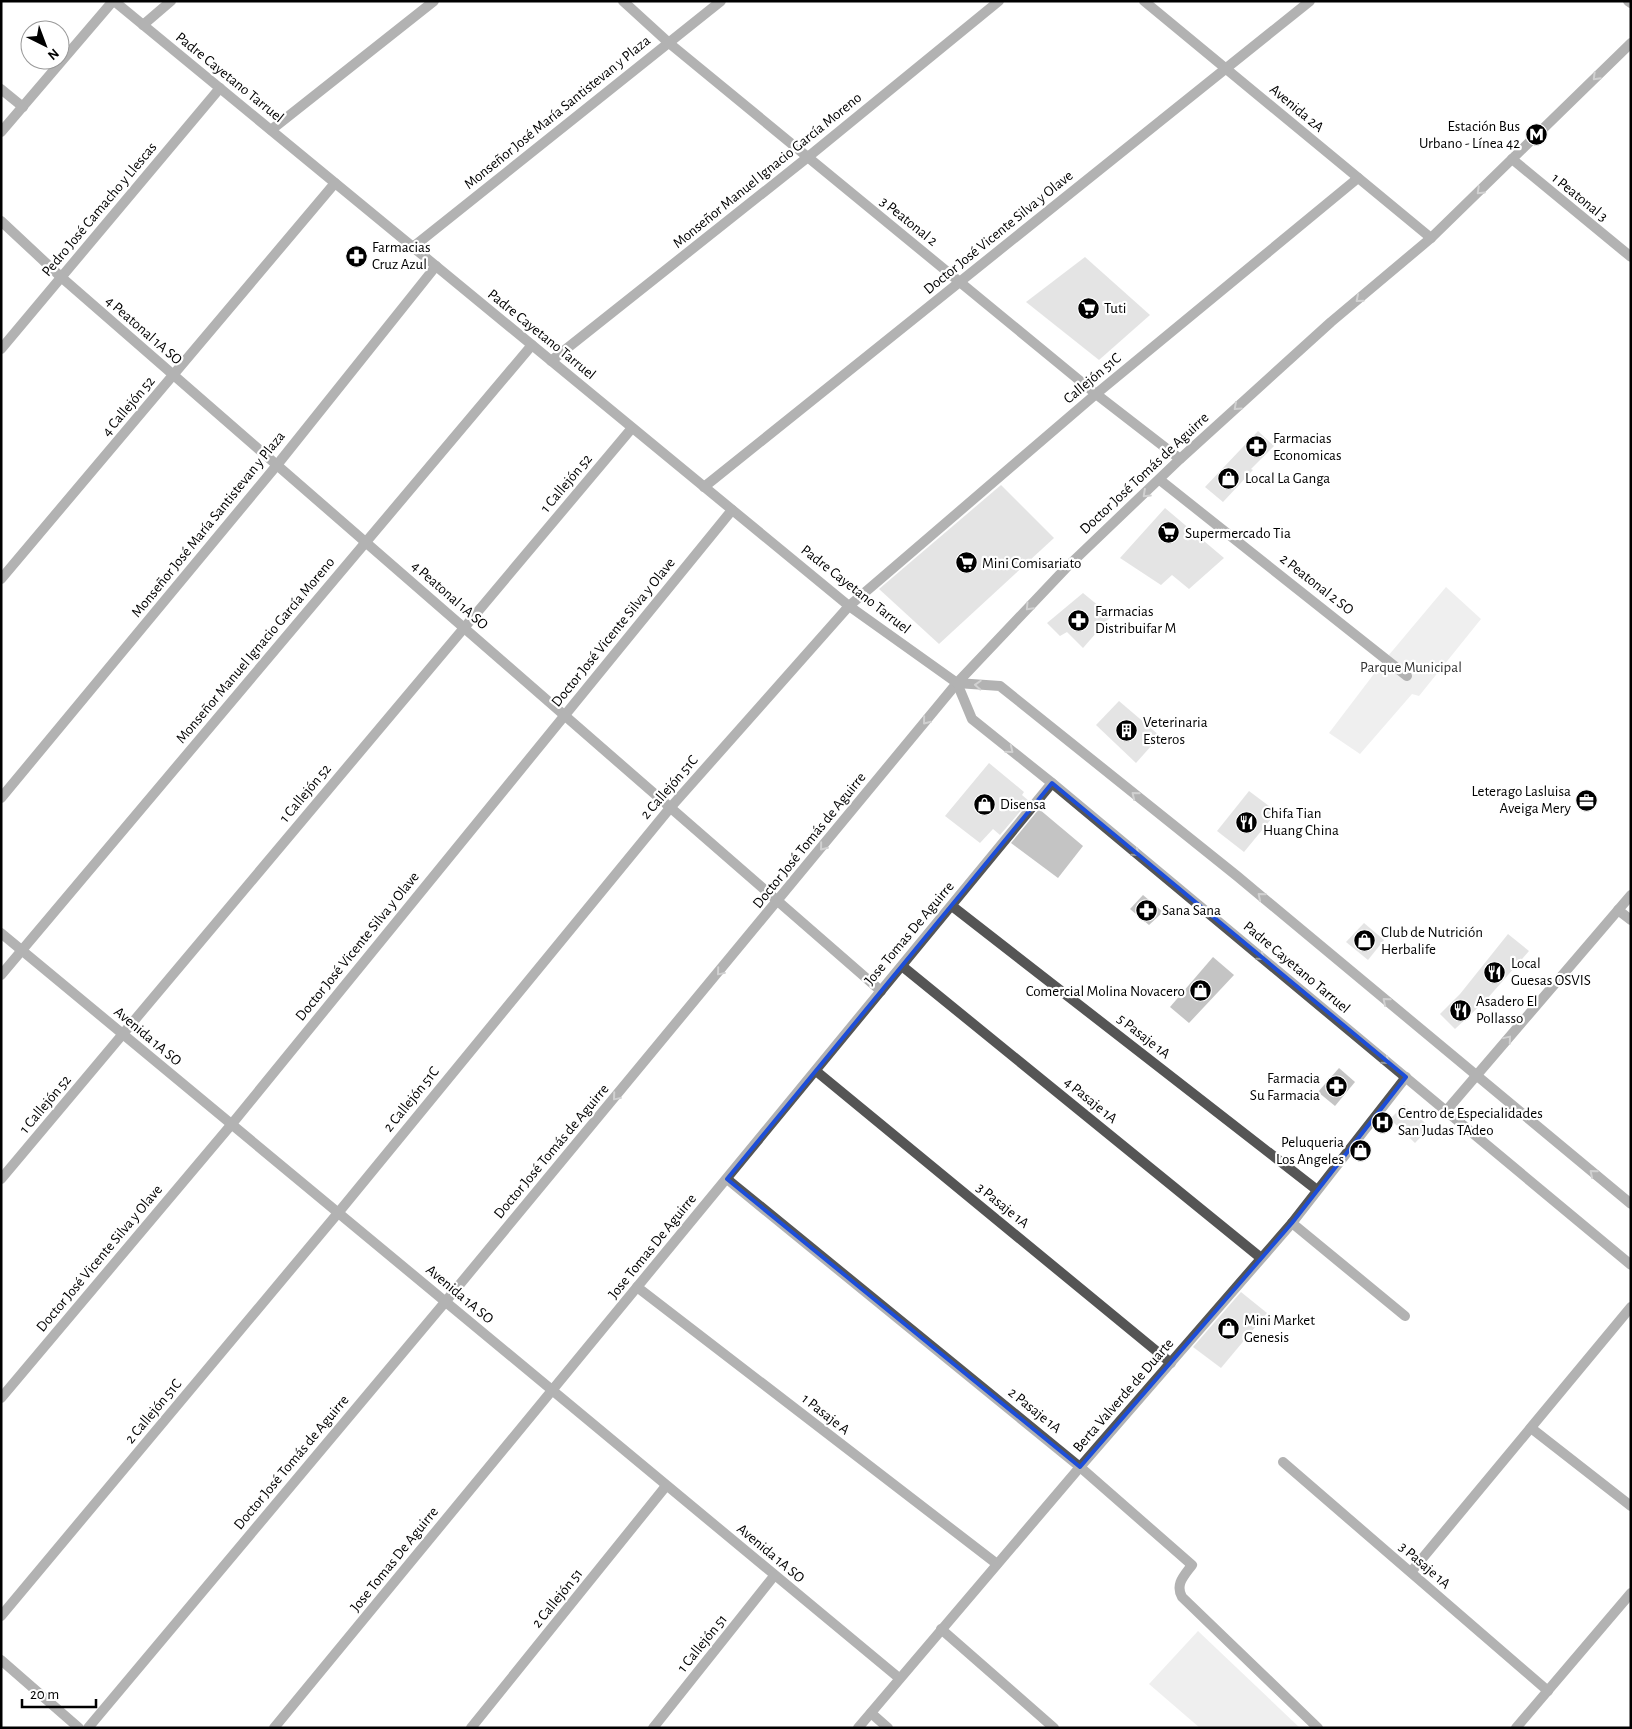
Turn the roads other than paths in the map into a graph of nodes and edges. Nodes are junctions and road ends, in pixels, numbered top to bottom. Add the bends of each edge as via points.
1 (114, 1) edge
2 (171, 1) edge
3 (434, 1) edge
4 (622, 1) edge
5 (721, 1) edge
6 (999, 1) edge
7 (1144, 1) edge
8 (1310, 1) edge
9 (143, 25) junction
10 (669, 43) junction
11 (1631, 43) edge
12 (1225, 69) junction
13 (220, 88) junction
14 (1, 89) edge
15 (23, 107) junction
16 (271, 130) junction
17 (1, 132) edge
18 (808, 158) junction
19 (1512, 159) junction
20 (1358, 178) junction
21 (336, 183) junction
22 (1, 221) edge
23 (1431, 238) junction
24 (413, 247) junction
25 (1631, 257) edge
26 (436, 266) junction
27 (61, 278) junction
28 (960, 282) junction
29 (532, 345) junction
30 (1, 349) edge
31 (551, 361) junction
32 (174, 375) junction
33 (1096, 394) junction
34 (632, 428) junction
35 (1180, 459) junction
36 (277, 465) junction
37 (1160, 480) junction
38 (704, 487) junction
39 (732, 510) junction
40 (366, 542) junction
41 (1, 579) edge
42 (849, 606) junction
43 (464, 628) junction
44 (1407, 676) dead end
45 (957, 684) junction
46 (564, 715) junction
47 (1052, 783) junction
48 (1, 798) edge
49 (670, 808) junction
50 (1631, 895) edge
51 (778, 901) junction
52 (952, 906) junction
53 (1618, 910) junction
54 (1631, 920) edge
55 (1, 933) edge
56 (22, 950) junction
57 (902, 966) junction
58 (1, 975) edge
59 (881, 991) junction
60 (123, 1034) junction
61 (816, 1071) junction
62 (1406, 1077) junction
63 (1477, 1077) junction
64 (1446, 1111) junction
65 (231, 1124) junction
66 (1, 1179) edge
67 (727, 1179) junction
68 (1317, 1190) junction
69 (1631, 1204) edge
70 (338, 1213) junction
71 (1292, 1223) junction
72 (1261, 1258) junction
73 (1631, 1265) edge
74 (637, 1287) junction
75 (446, 1301) junction
76 (1631, 1307) edge
77 (1405, 1316) dead end
78 (1171, 1363) junction
79 (552, 1391) junction
80 (1, 1398) edge
81 (1531, 1428) junction
82 (1283, 1462) dead end
83 (1080, 1467) junction
84 (666, 1486) junction
85 (1631, 1506) edge
86 (997, 1564) junction
87 (1411, 1572) junction
88 (774, 1576) junction
89 (1631, 1593) edge
90 (1, 1616) edge
91 (941, 1629) junction
92 (1, 1660) edge
93 (898, 1678) junction
94 (1548, 1691) junction
95 (871, 1713) junction
96 (79, 1728) edge
97 (88, 1728) edge
98 (274, 1728) edge
99 (471, 1728) edge
100 (653, 1728) edge
101 (858, 1728) edge
102 (888, 1728) edge
103 (1054, 1728) edge
104 (1318, 1728) edge
105 (1516, 1728) edge

1 - 9 street, Padre Cayetano Tarruel
1 - 15 street
2 - 9 street
3 - 16 street
4 - 10 street, 3 Peatonal 2
5 - 10 street, Monseñor José María Santistevan y Plaza
6 - 18 street, Monseñor Manuel Ignacio García Moreno
7 - 12 street, Avenida 2A
8 - 12 street, Doctor José Vicente Silva y Olave
9 - 13 street, Padre Cayetano Tarruel
10 - 18 street, 3 Peatonal 2
10 - 24 street, Monseñor José María Santistevan y Plaza
11 -> 19 street, Doctor José Tomás de Aguirre
12 - 20 street, Avenida 2A
12 - 28 street, Doctor José Vicente Silva y Olave
13 - 16 street, Padre Cayetano Tarruel
13 - 27 street, Pedro José Camacho y Llescas
14 - 15 street
15 - 17 street
16 - 21 street, Padre Cayetano Tarruel
18 - 28 street, 3 Peatonal 2
18 - 31 street, Monseñor Manuel Ignacio García Moreno
19 -> 23 street, Doctor José Tomás de Aguirre
19 - 25 street, 1 Peatonal 3
20 - 23 street, Avenida 2A
20 - 33 street, Callejón 51C
21 - 24 street, Padre Cayetano Tarruel
21 - 32 street, 4 Callejón 52
22 - 27 street, 4 Peatonal 1A SO
23 -> 35 street, Doctor José Tomás de Aguirre via 1331,322
24 - 26 street, Padre Cayetano Tarruel
26 - 29 street, Padre Cayetano Tarruel
26 - 36 street, Monseñor José María Santistevan y Plaza
27 - 30 street, Pedro José Camacho y Llescas
27 - 32 street, 4 Peatonal 1A SO
28 - 33 street, 3 Peatonal 2
28 - 38 street, Doctor José Vicente Silva y Olave
29 - 31 street, Padre Cayetano Tarruel
29 - 40 street, Monseñor Manuel Ignacio García Moreno
31 - 34 street, Padre Cayetano Tarruel
32 - 36 street, 4 Peatonal 1A SO
32 - 41 street, 4 Callejón 52
33 - 35 street, 3 Peatonal 2
33 - 42 street, Callejón 51C
34 - 38 street, Padre Cayetano Tarruel
34 - 43 street, 1 Callejón 52
35 - 37 street, Doctor José Tomás de Aguirre
36 - 40 street, 4 Peatonal 1A SO
36 - 48 street, Monseñor José María Santistevan y Plaza
37 - 44 street, 2 Peatonal 2 SO
37 -> 45 street, Doctor José Tomás de Aguirre via 1066,568
38 - 39 street, Padre Cayetano Tarruel
39 - 42 street, Padre Cayetano Tarruel
39 - 46 street, Doctor José Vicente Silva y Olave
40 - 43 street, 4 Peatonal 1A SO
40 - 56 street, Monseñor Manuel Ignacio García Moreno
42 - 45 street, Padre Cayetano Tarruel
42 - 49 street, 2 Callejón 51C
43 - 46 street, 4 Peatonal 1A SO
43 - 60 street, 1 Callejón 52
45 -> 47 street, Padre Cayetano Tarruel via 972,719
45 -> 51 street, Doctor José Tomás de Aguirre
63 -> 45 street, Padre Cayetano Tarruel via 1236,876 1000,686
46 - 49 street, 4 Peatonal 1A SO
46 - 65 street, Doctor José Vicente Silva y Olave
47 - 52 street, Jose Tomas De Aguirre
47 -> 62 street, Padre Cayetano Tarruel
49 - 51 street, 4 Peatonal 1A SO
49 - 70 street, 2 Callejón 51C
50 - 53 street
51 - 59 street, 4 Peatonal 1A SO
51 -> 75 street, Doctor José Tomás de Aguirre
52 - 57 street, Jose Tomas De Aguirre
52 - 68 street, 5 Pasaje 1A
53 - 54 street
63 -> 53 street
55 - 56 street, Avenida 1A SO
56 - 58 street, Monseñor Manuel Ignacio García Moreno
56 - 60 street, Avenida 1A SO
57 - 59 street, Jose Tomas De Aguirre
57 - 72 street, 4 Pasaje 1A
59 - 61 street, Jose Tomas De Aguirre
60 - 65 street, Avenida 1A SO
60 - 66 street, 1 Callejón 52
61 - 67 street, Jose Tomas De Aguirre
61 - 78 street, 3 Pasaje 1A
62 - 64 street, Padre Cayetano Tarruel
62 - 68 street, Berta Valverde de Duarte
63 - 64 street
69 -> 63 street, Padre Cayetano Tarruel
64 - 73 street, Padre Cayetano Tarruel
65 - 70 street, Avenida 1A SO
65 - 80 street, Doctor José Vicente Silva y Olave
67 - 74 street, Jose Tomas De Aguirre
67 - 83 street, 2 Pasaje 1A
68 - 71 street, Berta Valverde de Duarte
70 - 75 street, Avenida 1A SO
70 - 90 street, 2 Callejón 51C
71 - 72 street, Berta Valverde de Duarte
71 - 77 street
72 - 78 street, Berta Valverde de Duarte
74 - 79 street, Jose Tomas De Aguirre
74 - 86 street, 1 Pasaje A
75 - 79 street, Avenida 1A SO
75 - 97 street, Doctor José Tomás de Aguirre
76 - 81 street
78 - 83 street, Berta Valverde de Duarte
79 - 84 street, Avenida 1A SO
79 - 98 street, Jose Tomas De Aguirre
81 - 85 street
81 - 87 street
82 - 87 street, 3 Pasaje 1A
83 - 86 street, Berta Valverde de Duarte
83 - 104 street, 2 Pasaje 1A via 1192,1565 1180,1581 1178,1590 1182,1597
84 - 88 street, Avenida 1A SO
84 - 99 street, 2 Callejón 51
86 - 91 street, Berta Valverde de Duarte
87 - 94 street, 3 Pasaje 1A
88 - 93 street, Avenida 1A SO
88 - 100 street, 1 Callejón 51
89 - 94 street
91 - 93 street, Berta Valverde de Duarte
91 - 103 street
92 - 96 street
93 - 95 street, Berta Valverde de Duarte
94 - 105 street
95 - 101 street, Berta Valverde de Duarte
95 - 102 street

